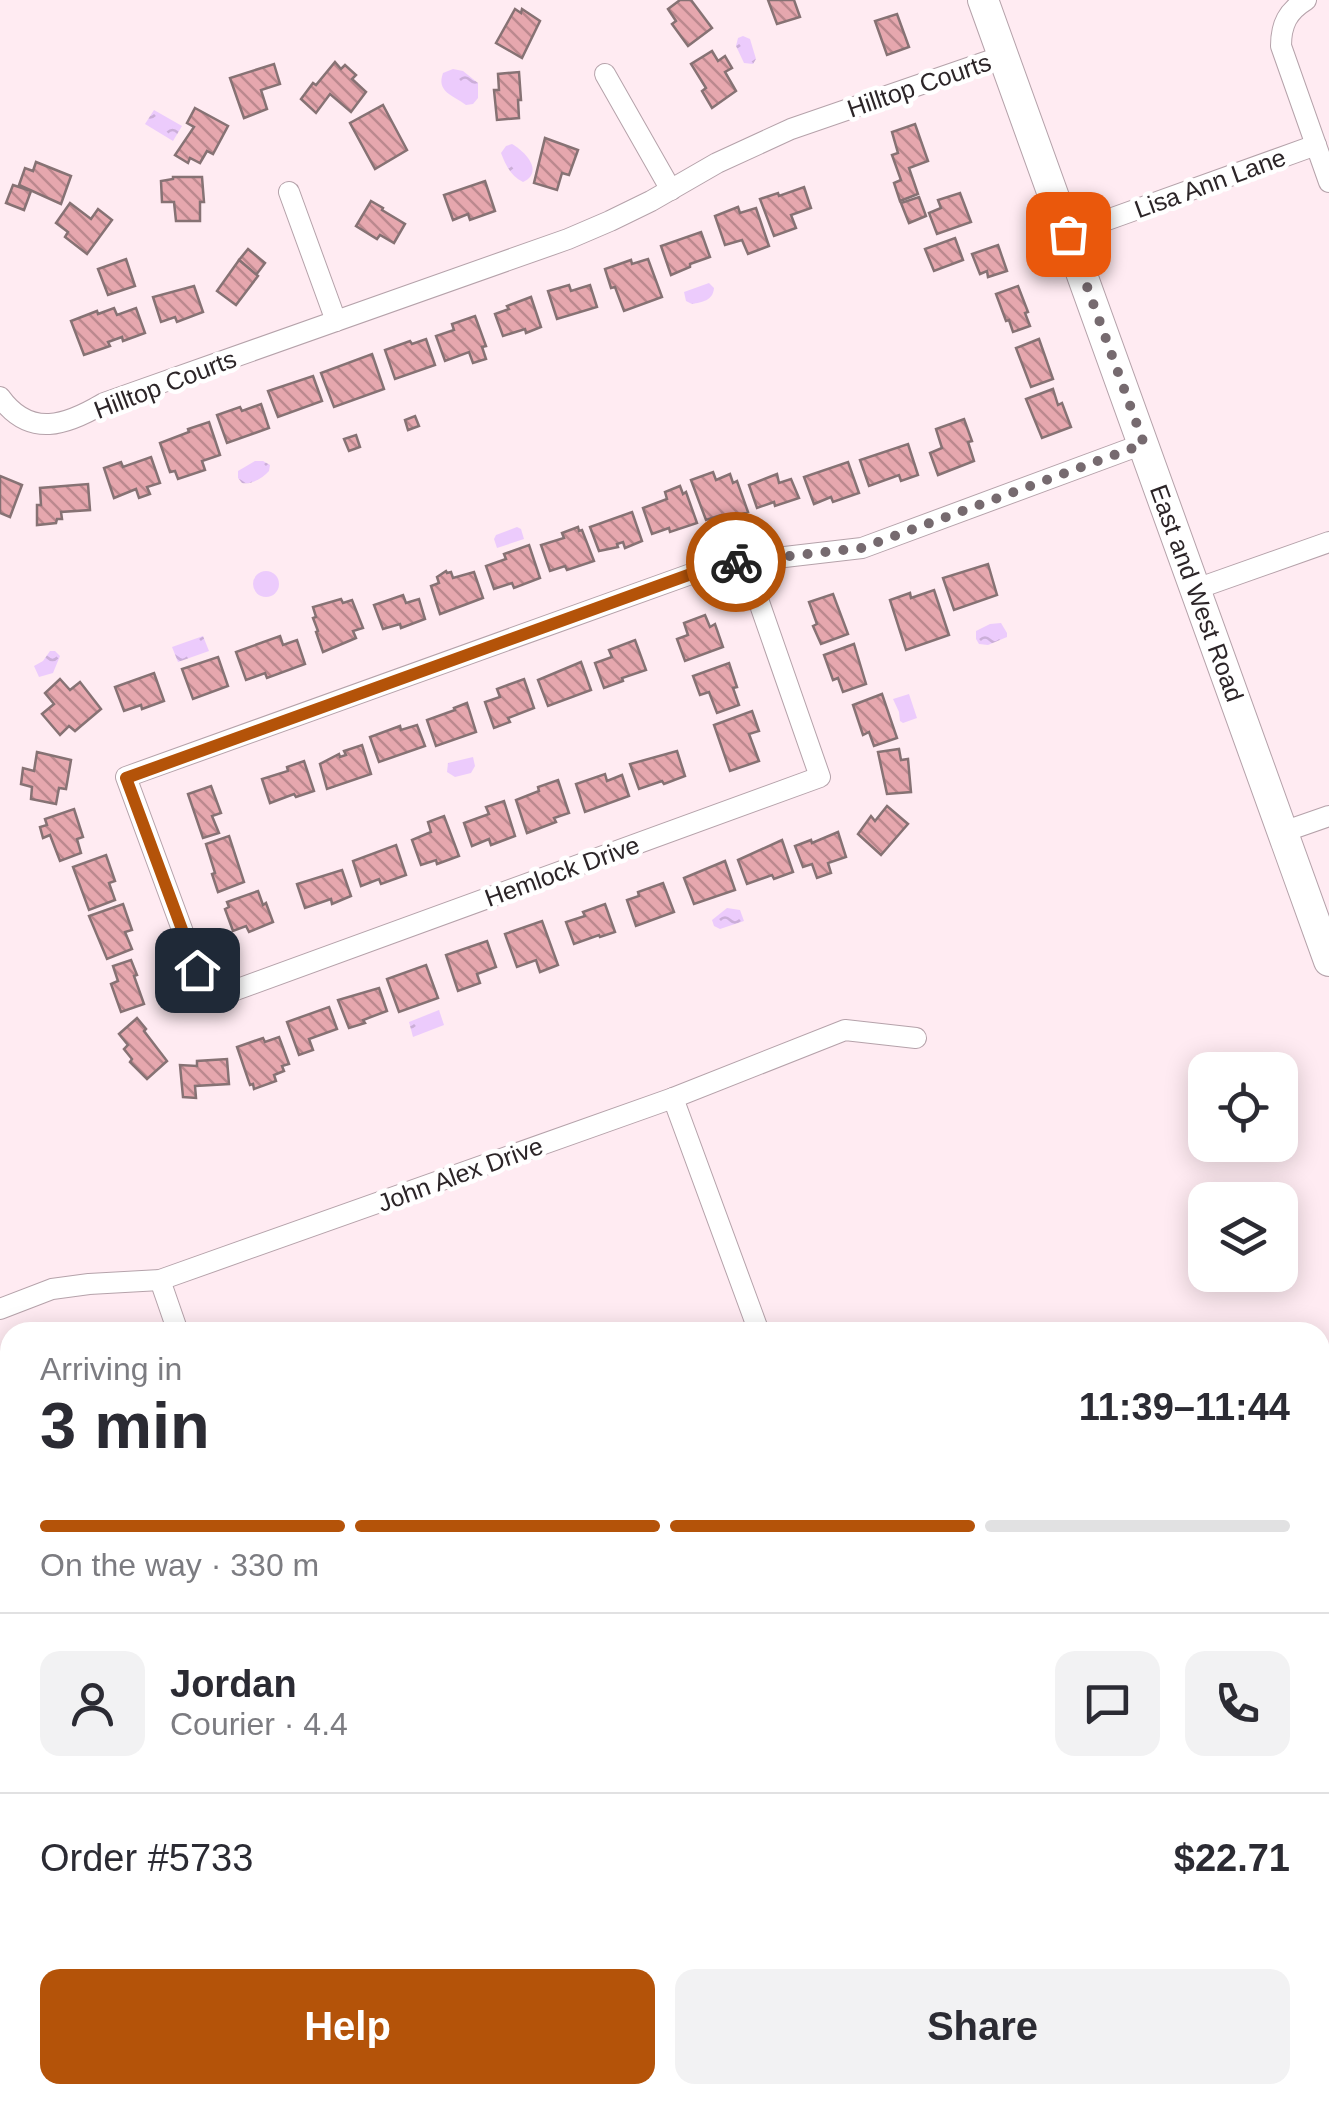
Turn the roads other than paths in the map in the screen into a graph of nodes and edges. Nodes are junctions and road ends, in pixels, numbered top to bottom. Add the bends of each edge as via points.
1 (983, 0) edge
2 (1306, 0) edge
3 (1003, 56) junction
4 (605, 74) dead end
5 (1316, 145) junction
6 (1329, 182) edge
7 (672, 190) junction
8 (289, 192) dead end
9 (1068, 234) junction
10 (336, 321) junction
11 (0, 396) edge
12 (1144, 444) junction
13 (1329, 542) edge
14 (746, 562) junction
15 (1196, 589) junction
16 (1329, 816) edge
17 (1282, 832) junction
18 (1329, 961) edge
19 (916, 1038) dead end
20 (673, 1098) junction
21 (160, 1280) junction
22 (0, 1308) edge
23 (175, 1322) edge
24 (755, 1322) edge

1 - 3 street, East and West Road
2 - 5 street via 1293,8 1281,33
3 - 7 street, Hilltop Courts via 791,129
3 - 9 street, East and West Road
4 - 7 street
5 - 6 street, Lisa Ann Lane
5 - 9 street, Lisa Ann Lane
7 - 10 street, Hilltop Courts via 568,239
8 - 10 street
9 - 12 street, East and West Road
10 - 11 street, Hilltop Courts via 104,403 63,424 22,418
12 - 14 street via 862,548
12 - 15 street, East and West Road
13 - 15 street
14 - 14 street, Hemlock Drive via 820,777 208,1000 126,778 716,565
15 - 17 street, East and West Road
16 - 17 street
17 - 18 street, East and West Road
19 - 20 street, John Alex Drive via 846,1030
20 - 21 street, John Alex Drive
20 - 24 street
21 - 22 street, John Alex Drive via 52,1289
21 - 23 street

